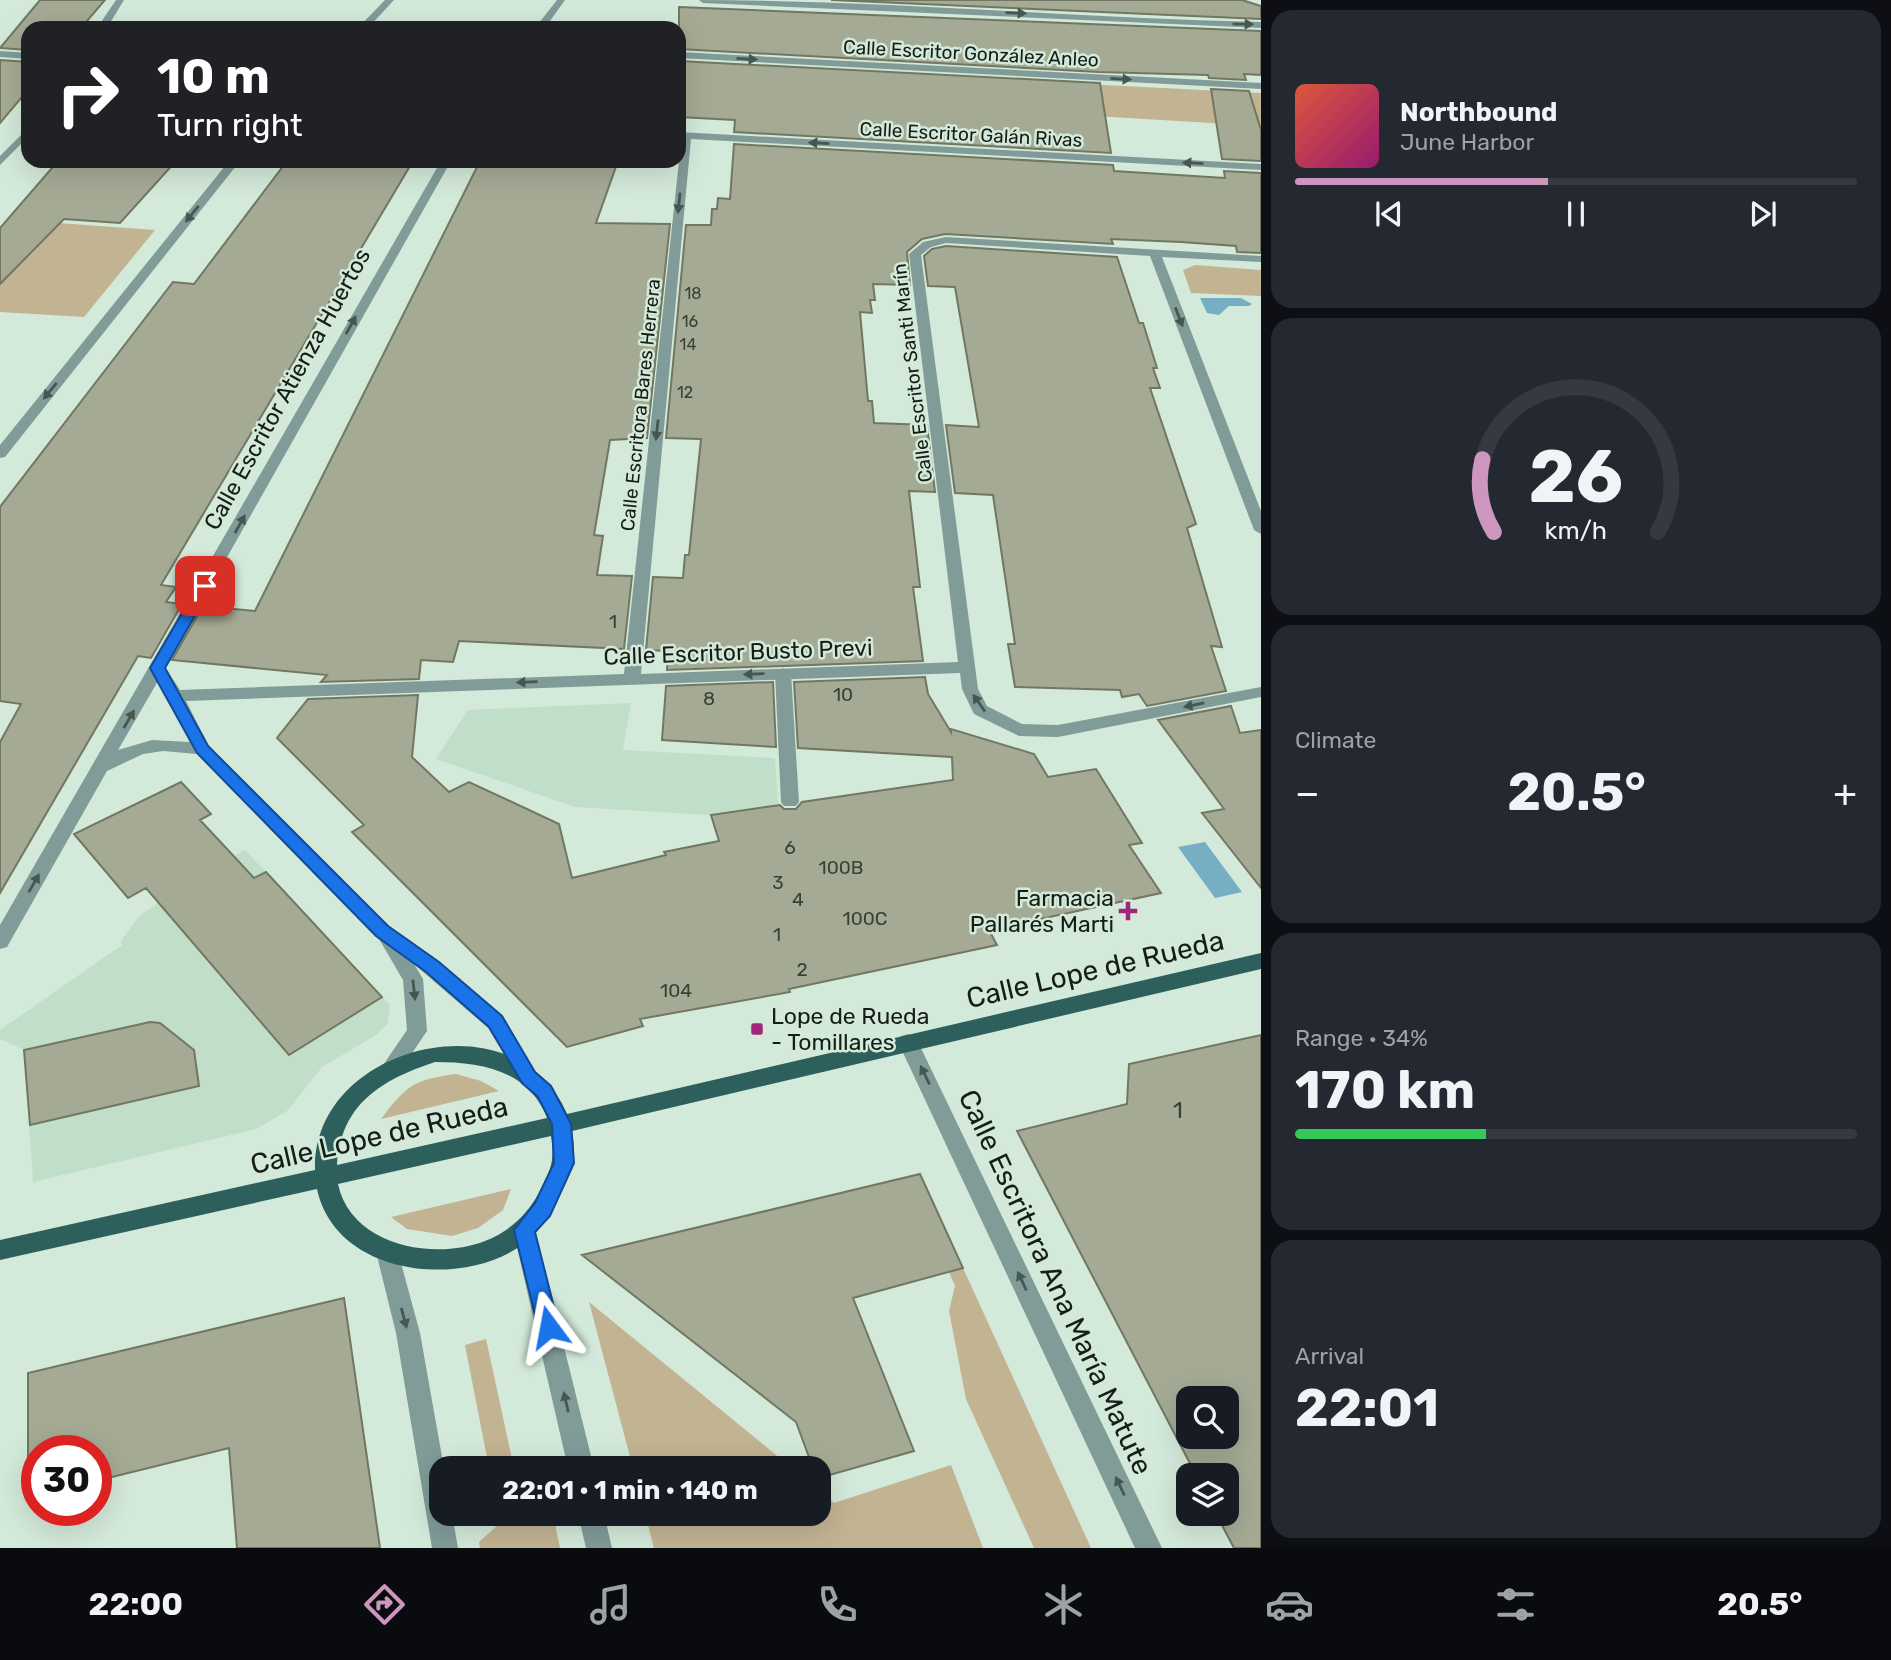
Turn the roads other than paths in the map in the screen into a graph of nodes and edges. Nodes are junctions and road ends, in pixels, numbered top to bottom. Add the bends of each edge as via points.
1 (120, 0) edge
2 (390, 0) edge
3 (561, 0) edge
4 (703, 0) edge
5 (106, 21) edge
6 (370, 21) edge
7 (545, 21) edge
8 (1261, 25) edge
9 (0, 54) edge
10 (686, 55) edge
11 (21, 56) edge
12 (1261, 86) edge
13 (686, 135) edge
14 (21, 139) edge
15 (0, 162) edge
16 (1261, 167) edge
17 (229, 168) edge
18 (442, 168) edge
19 (680, 168) edge
20 (1155, 253) junction
21 (1261, 260) edge
22 (0, 454) edge
23 (1261, 530) edge
24 (967, 667) junction
25 (158, 668) junction
26 (783, 673) junction
27 (632, 678) junction
28 (1261, 692) edge
29 (175, 696) junction
30 (202, 749) junction
31 (100, 769) junction
32 (790, 802) dead end
33 (382, 931) junction
34 (0, 942) edge
35 (1261, 961) edge
36 (908, 1042) junction
37 (391, 1068) junction
38 (528, 1078) junction
39 (562, 1124) junction
40 (325, 1176) junction
41 (524, 1230) junction
42 (0, 1250) edge
43 (387, 1252) junction
44 (578, 1456) edge
45 (594, 1526) edge
46 (444, 1548) edge
47 (599, 1548) edge
48 (1149, 1548) edge

1 - 5 street
2 - 6 street
3 - 7 street
4 -> 8 street
9 - 11 street
10 -> 12 street, Calle Escritor González Anleo
16 -> 13 street, Calle Escritor Galán Rivas
14 - 15 street
17 -> 22 street
25 -> 18 street, Calle Escritor Atienza Huertos
19 -> 27 street, Calle Escritora Bares Herrera
20 - 21 street, Calle Escritor Santi Marín
20 -> 23 street
20 - 24 street, Calle Escritor Santi Marín via 946,240 927,244 915,254
24 - 26 street, Calle Escritor Busto Previ
28 -> 24 street via 1058,731 1020,730 980,710
25 - 29 street
31 -> 25 street, Calle Escritor Atienza Huertos
26 -> 27 street, Calle Escritor Busto Previ
26 - 32 street
27 -> 29 street, Calle Escritor Busto Previ
29 - 30 street
30 - 31 street via 162,744 127,751
30 - 33 street
34 -> 31 street, Calle Escritor Atienza Huertos
33 -> 37 street via 413,979 417,1031
33 - 38 street via 433,967 495,1021
35 - 36 main road, Calle Lope de Rueda
36 - 39 main road, Calle Lope de Rueda
48 -> 36 street, Calle Escritora Ana María Matute
37 - 38 main road via 435,1054 477,1054 515,1067
37 - 40 main road via 354,1096 330,1133
38 - 39 main road via 544,1091
39 - 40 main road, Calle Lope de Rueda
39 - 41 main road via 564,1163 543,1209
40 - 42 main road, Calle Lope de Rueda
40 - 43 main road via 334,1207 355,1233
41 - 43 main road via 487,1251 454,1260 419,1261
44 -> 41 street
43 -> 46 street via 408,1333
45 - 47 street

